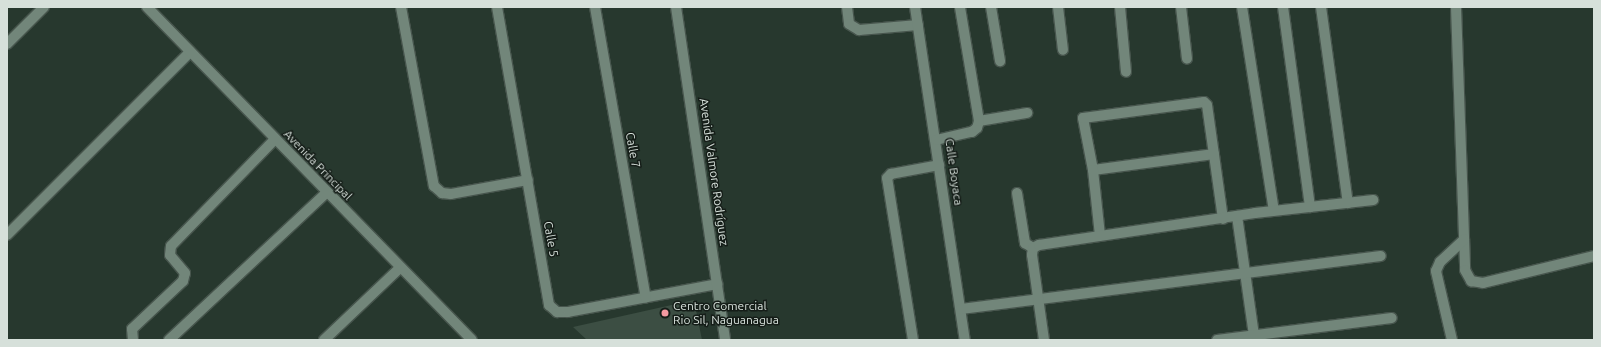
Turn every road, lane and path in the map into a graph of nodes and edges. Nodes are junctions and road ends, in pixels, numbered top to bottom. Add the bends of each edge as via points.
1 (44, 7) edge
2 (147, 7) edge
3 (401, 7) edge
4 (497, 7) edge
5 (594, 7) edge
6 (676, 7) edge
7 (847, 7) edge
8 (915, 7) edge
9 (960, 7) edge
10 (991, 7) edge
11 (1058, 7) edge
12 (1120, 7) edge
13 (1181, 7) edge
14 (1242, 7) edge
15 (1283, 7) edge
16 (1321, 7) edge
17 (1456, 7) edge
18 (918, 25) junction
19 (7, 44) edge
20 (1063, 50) dead end
21 (190, 52) junction
22 (1187, 58) dead end
23 (1000, 61) dead end
24 (1126, 72) dead end
25 (1027, 113) dead end
26 (979, 121) junction
27 (275, 139) junction
28 (936, 140) junction
29 (1214, 154) junction
30 (939, 164) junction
31 (1093, 170) junction
32 (528, 180) junction
33 (326, 193) junction
34 (1017, 193) dead end
35 (1373, 200) dead end
36 (1348, 203) junction
37 (1310, 207) junction
38 (1274, 211) junction
39 (1237, 216) junction
40 (1223, 219) junction
41 (7, 235) edge
42 (1100, 236) junction
43 (1464, 240) junction
44 (1033, 248) junction
45 (1381, 256) dead end
46 (1594, 256) edge
47 (400, 268) junction
48 (1245, 272) junction
49 (717, 284) junction
50 (646, 298) junction
51 (1038, 299) junction
52 (961, 309) junction
53 (1392, 318) dead end
54 (1254, 335) junction
55 (469, 339) edge
56 (133, 340) edge
57 (169, 340) edge
58 (324, 340) edge
59 (726, 340) edge
60 (913, 340) edge
61 (965, 340) edge
62 (1044, 340) edge
63 (1217, 340) edge
64 (1452, 340) edge

1 - 19 street
2 - 21 street, Avenida Principal
3 - 32 street via 434,186 442,193 451,194
4 - 32 street, Calle 5
5 - 50 street, Calle 7
6 - 49 street, Avenida Valmore Rodríguez
7 - 18 street via 849,24 859,30
8 - 18 street, Calle Boyaca
9 - 26 street
10 - 23 street
11 - 20 street
12 - 24 street
13 - 22 street
14 - 38 street
15 - 37 street
16 - 36 street
17 - 43 street
18 - 28 street, Calle Boyaca
21 - 27 street, Avenida Principal
21 - 41 street
25 - 26 street
26 - 28 street via 977,128 972,132
27 - 33 street, Avenida Principal
27 - 56 street via 170,246 170,255 185,273 183,281 132,329
28 - 30 street, Calle Boyaca
29 - 31 street
29 - 31 street via 1204,102 1086,116 1082,122
29 - 40 street
30 - 52 street, Calle Boyaca
30 - 60 street via 891,174 887,178
31 - 42 street
32 - 50 street, Calle 5 via 549,304 557,312 568,312
33 - 47 street, Avenida Principal
33 - 57 street
34 - 44 street via 1025,242
35 - 36 street
36 - 37 street
37 - 38 street
38 - 39 street
39 - 40 street
39 - 48 street
40 - 42 street
42 - 44 street
43 - 46 street via 1465,270 1471,280 1483,283
43 - 64 street via 1440,262 1436,271
44 - 51 street
45 - 48 street
47 - 55 street, Avenida Principal
47 - 58 street
48 - 51 street
48 - 54 street
49 - 50 street, Calle 5
49 - 59 street, Avenida Valmore Rodríguez
51 - 52 street
51 - 62 street
52 - 61 street, Calle Boyaca
53 - 54 street
54 - 63 street

